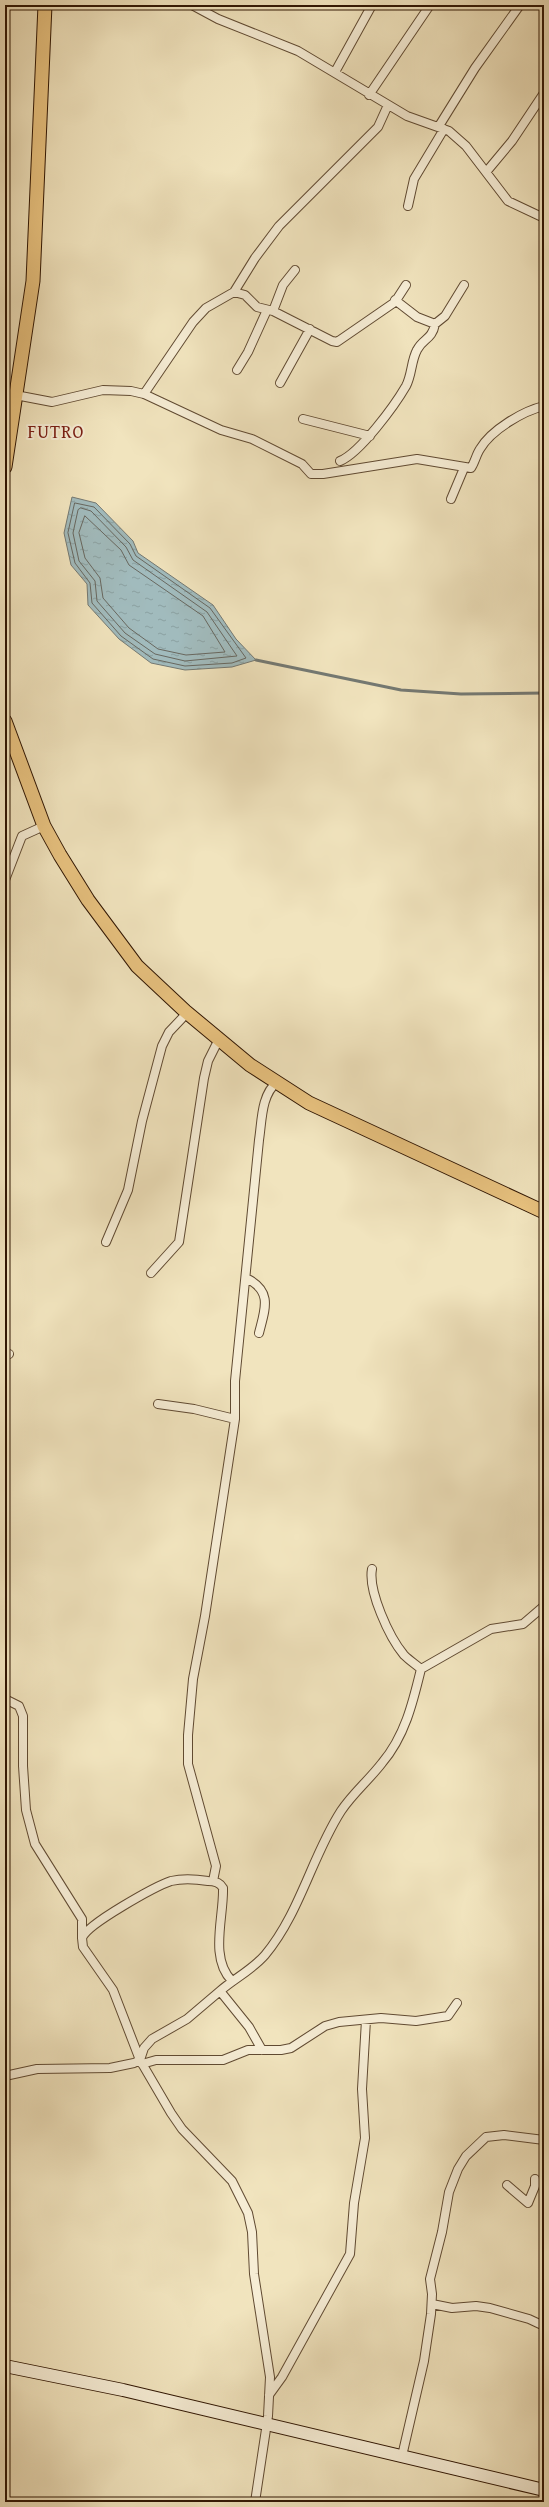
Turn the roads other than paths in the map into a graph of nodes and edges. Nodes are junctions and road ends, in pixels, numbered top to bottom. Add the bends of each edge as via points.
1 (45, 5) edge
2 (192, 5) edge
3 (372, 5) edge
4 (430, 5) edge
5 (520, 5) edge
6 (335, 72) junction
7 (544, 93) edge
8 (369, 95) junction
9 (388, 105) junction
10 (442, 128) junction
11 (486, 171) junction
12 (408, 206) dead end
13 (544, 218) edge
14 (295, 270) dead end
15 (406, 285) dead end
16 (464, 285) dead end
17 (234, 292) junction
18 (395, 300) junction
19 (270, 310) junction
20 (435, 324) junction
21 (310, 329) junction
22 (237, 370) dead end
23 (280, 383) dead end
24 (10, 394) edge
25 (144, 394) junction
26 (544, 406) edge
27 (303, 419) dead end
28 (370, 436) junction
29 (340, 461) dead end
30 (5, 467) edge
31 (464, 468) junction
32 (451, 499) dead end
33 (6, 729) edge
34 (44, 826) junction
35 (5, 880) edge
36 (187, 1013) junction
37 (218, 1041) junction
38 (277, 1082) junction
39 (544, 1212) edge
40 (106, 1242) dead end
41 (151, 1273) dead end
42 (246, 1278) junction
43 (259, 1333) dead end
44 (158, 1404) dead end
45 (235, 1419) junction
46 (372, 1568) dead end
47 (544, 1606) edge
48 (421, 1669) junction
49 (5, 1698) edge
50 (213, 1881) junction
51 (82, 1938) junction
52 (232, 1981) junction
53 (220, 1990) junction
54 (457, 2002) dead end
55 (366, 2020) junction
56 (262, 2050) junction
57 (141, 2062) junction
58 (5, 2076) edge
59 (544, 2140) edge
60 (535, 2179) dead end
61 (507, 2185) dead end
62 (432, 2304) junction
63 (544, 2326) edge
64 (5, 2366) edge
65 (269, 2395) junction
66 (266, 2423) junction
67 (402, 2456) junction
68 (544, 2490) edge
69 (254, 2502) edge

1 - 24 main road via 33,281 26,339
2 - 6 street via 218,20 298,51
3 - 6 street
4 - 8 street
5 - 10 street via 475,68
6 - 8 street
7 - 11 street via 512,141
8 - 9 street
9 - 10 street via 407,116
9 - 17 street via 378,127 279,226
10 - 11 street via 466,146
10 - 12 street via 414,179
11 - 13 street via 508,201
14 - 19 street via 283,285
15 - 18 street
16 - 20 street via 445,316
17 - 19 street via 245,295 257,307
17 - 25 street via 206,308 193,322
18 - 20 street via 417,317
18 - 21 street via 374,318 337,342
19 - 21 street
19 - 22 street
20 - 28 street via 433,335 417,350 407,385
21 - 23 street
24 - 25 street via 52,402 103,390
24 - 30 main road
25 - 31 street via 221,430 252,439 302,464 311,474 416,459
26 - 31 street via 525,414 495,433 480,448 471,468
27 - 28 street
28 - 29 street via 346,459
31 - 32 street
33 - 34 main road
34 - 35 street via 22,836
34 - 36 main road via 88,900 137,966
36 - 37 main road
36 - 40 street via 169,1032 162,1046 128,1190
37 - 38 main road
37 - 41 street via 204,1078 179,1242
38 - 39 main road via 309,1103
38 - 42 street via 271,1087 262,1114
42 - 43 street via 263,1291 265,1297
42 - 45 street via 235,1381
44 - 45 street
45 - 50 street via 193,1680 188,1735 188,1764 216,1866
46 - 48 street via 372,1588 390,1630 401,1650
47 - 48 street via 523,1624 491,1628
48 - 52 street via 409,1713 394,1748 357,1788 341,1811 298,1899 266,1954
49 - 51 street via 19,1706 24,1716 26,1810 35,1844 82,1919
50 - 51 street via 188,1879 163,1885 94,1925 84,1932
50 - 52 street via 222,1887 219,1920 222,1963 224,1972
51 - 57 street via 83,1947 113,1990
52 - 53 street
53 - 56 street via 249,2027
53 - 57 street via 187,2019 152,2039 144,2048
54 - 55 street via 448,2016 436,2020
55 - 56 street via 333,2023 291,2048
55 - 65 street via 362,2089 365,2138 354,2203 350,2254 282,2377
56 - 57 street via 243,2051 224,2060
57 - 58 street via 110,2068 37,2069
57 - 65 street via 176,2122 225,2172 246,2204 252,2232 254,2274 267,2350
59 - 62 street via 491,2135 480,2141 461,2163 449,2192 430,2279
60 - 61 street via 535,2186 528,2202
62 - 63 street via 452,2308 490,2308
62 - 67 street via 424,2361
64 - 66 street
65 - 66 street
66 - 67 street
66 - 69 street
67 - 68 street

